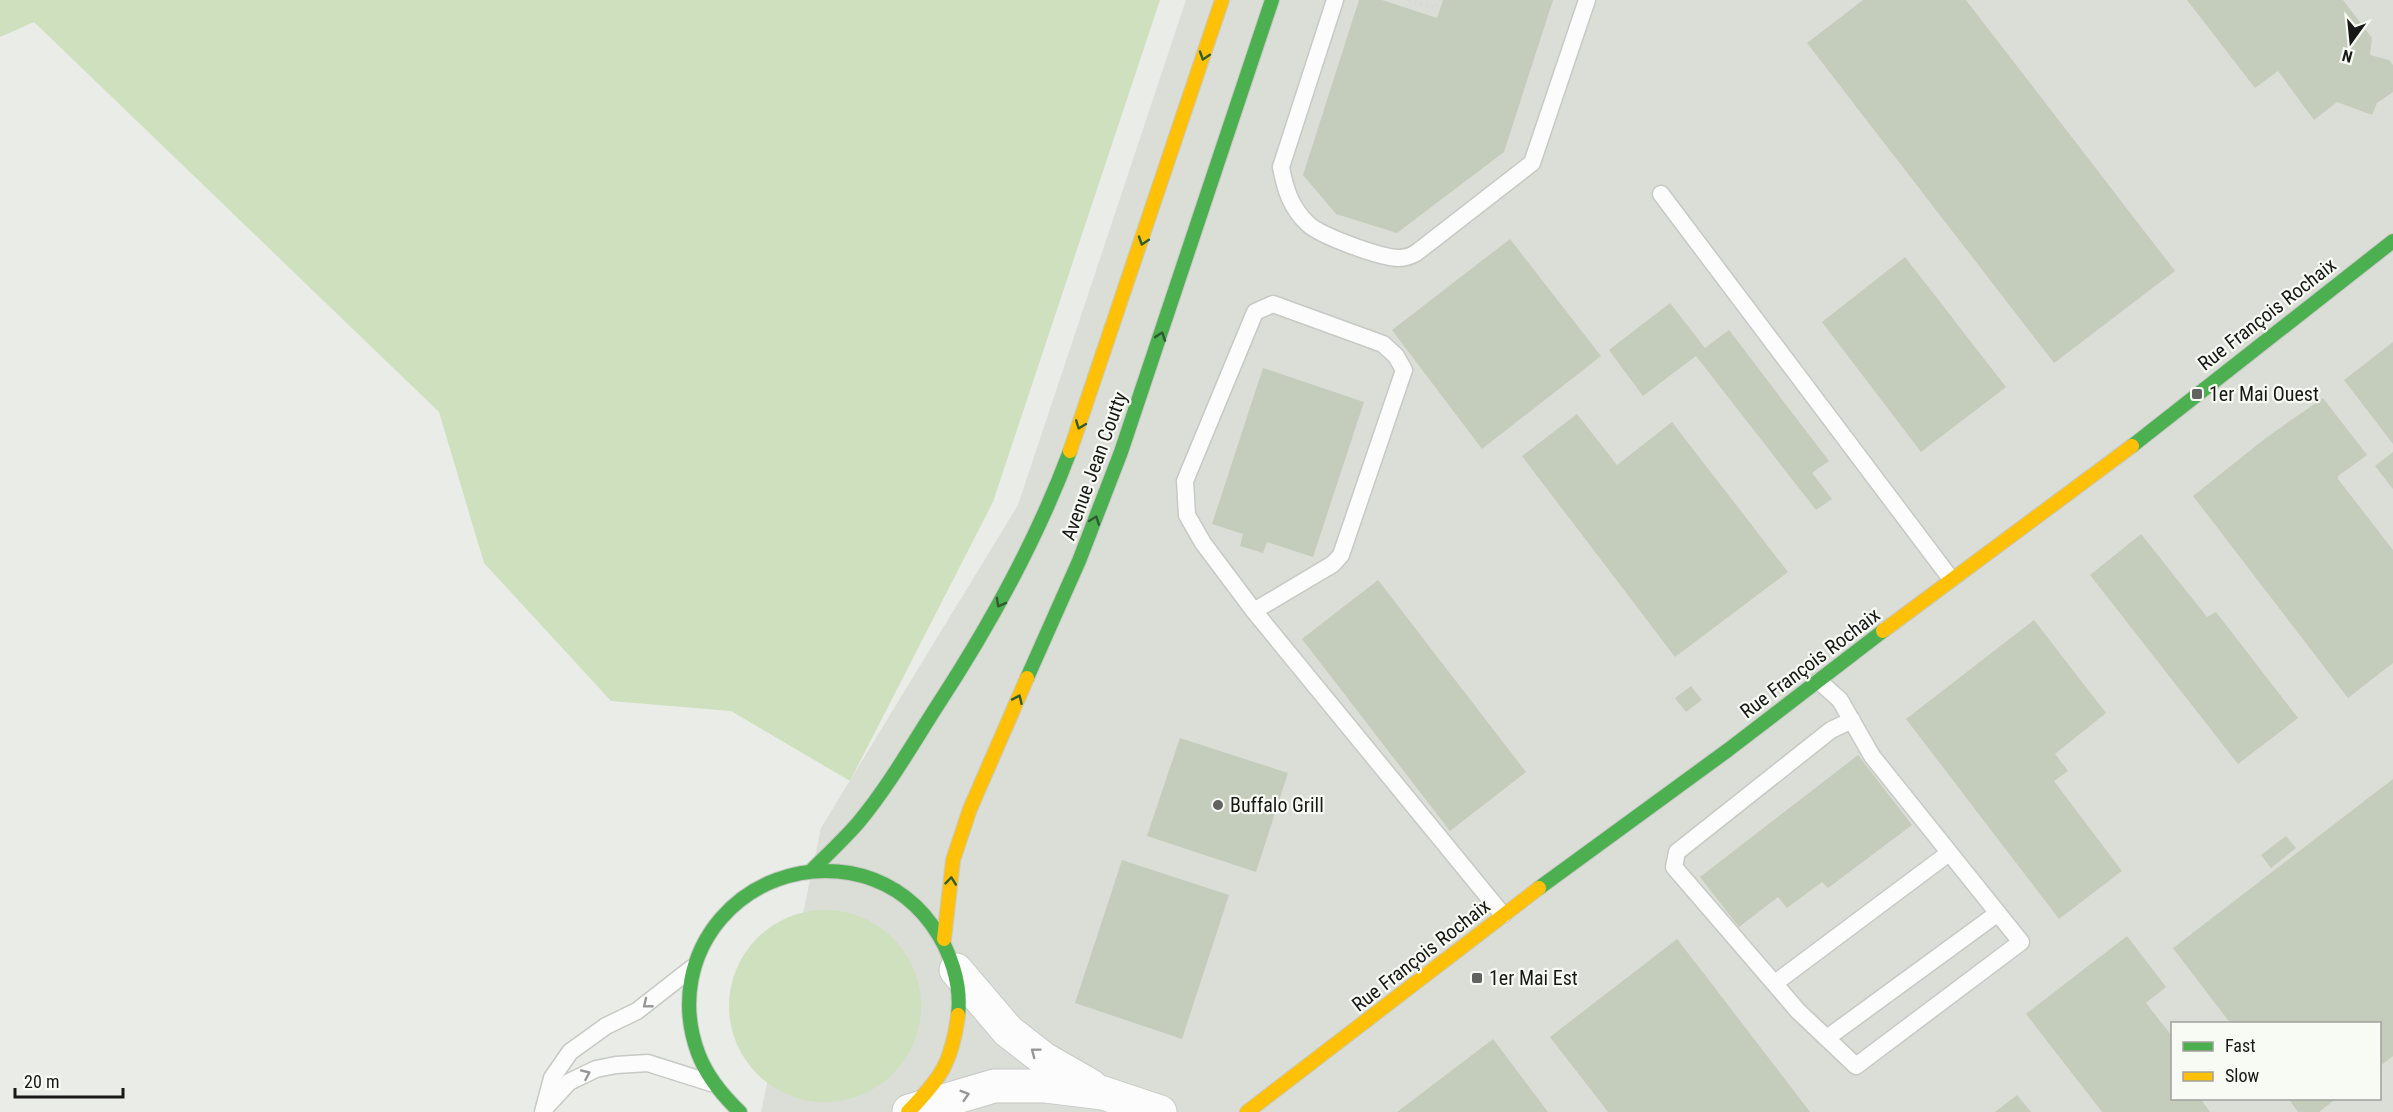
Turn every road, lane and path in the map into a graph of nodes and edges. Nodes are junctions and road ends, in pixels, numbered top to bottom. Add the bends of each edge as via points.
1 (1222, 0) edge
2 (1272, 0) edge
3 (1335, 0) edge
4 (1409, 0) edge
5 (1439, 0) edge
6 (1587, 0) edge
7 (1661, 194) dead end
8 (2393, 241) edge
9 (1951, 579) junction
10 (1254, 611) junction
11 (1819, 681) junction
12 (1852, 720) junction
13 (1949, 853) junction
14 (813, 869) junction
15 (1998, 913) junction
16 (1503, 915) junction
17 (944, 939) junction
18 (693, 967) junction
19 (956, 970) junction
20 (1775, 983) junction
21 (1827, 1038) junction
22 (713, 1084) junction
23 (1103, 1093) junction
24 (543, 1112) edge
25 (740, 1112) edge
26 (909, 1112) edge
27 (1160, 1112) edge
28 (1247, 1112) edge

1 -> 14 main road, Avenue Jean Coutty via 1082,419 1024,559 972,652 882,791 857,824
17 -> 2 main road, Avenue Jean Coutty via 953,860 970,809 1079,561 1121,452
3 - 6 lane via 1281,167 1285,190 1310,225 1327,236 1390,258 1416,253 1532,163
4 - 5 path via 1436,8
7 - 9 lane
8 - 9 main road, Rue François Rochaix via 2141,439
9 - 11 main road, Rue François Rochaix
10 - 10 lane via 1187,515 1185,481 1255,312 1274,304 1383,344 1404,370 1341,555 1333,564
10 - 16 lane
11 - 12 lane via 1840,700
11 - 16 main road, Rue François Rochaix
12 - 13 lane via 1872,756
12 - 20 lane via 1831,730 1677,852 1674,867
13 - 15 lane
13 - 20 lane
14 - 17 main road via 852,871 889,885 920,908
14 - 18 main road via 773,878 737,899 710,930
15 - 21 lane
15 - 21 lane via 2021,942 1856,1066
16 - 28 main road, Rue François Rochaix
17 - 19 main road
18 - 22 main road via 687,1007 694,1047
18 -> 24 lane via 637,1011 606,1026 570,1052 552,1078
23 -> 19 street via 1044,1059 1008,1031
19 - 26 main road via 961,1009 954,1047 936,1083
20 - 21 lane
24 -> 22 lane via 569,1082 596,1069 616,1065 648,1062
22 - 25 main road
26 -> 23 street via 994,1086 1046,1086
23 - 27 street

